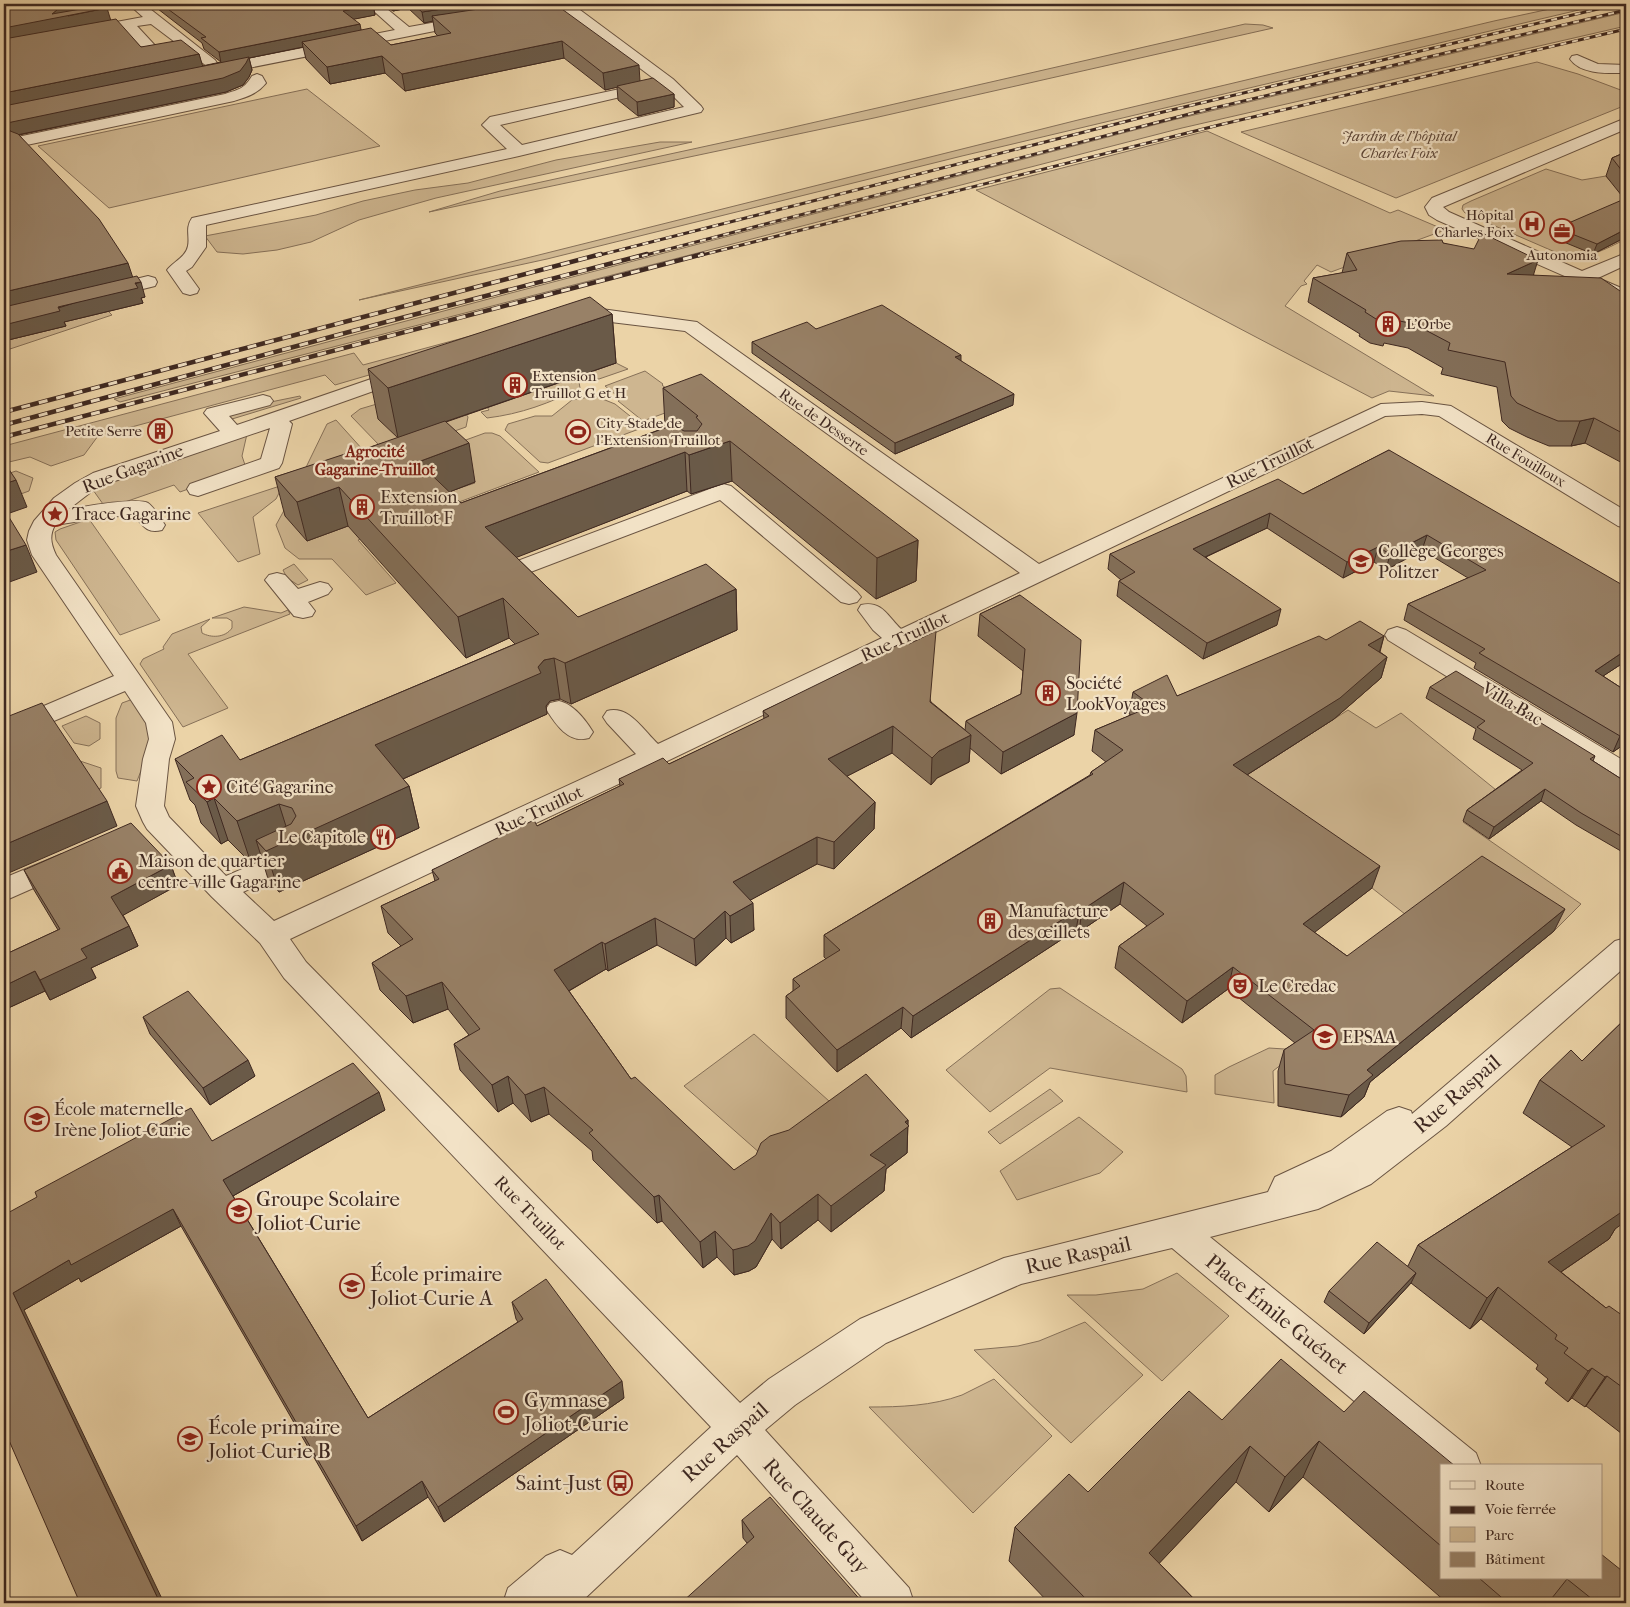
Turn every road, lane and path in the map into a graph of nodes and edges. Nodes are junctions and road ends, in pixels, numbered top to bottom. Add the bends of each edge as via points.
1 (135, 4) edge
2 (373, 4) edge
3 (562, 8) edge
4 (487, 18) edge
5 (154, 19) junction
6 (126, 24) junction
7 (406, 32) junction
8 (69, 35) edge
9 (603, 48) edge
10 (155, 53) edge
11 (1576, 59) dead end
12 (217, 69) junction
13 (1626, 69) edge
14 (201, 73) edge
15 (241, 74) edge
16 (668, 82) junction
17 (1626, 123) edge
18 (22, 141) edge
19 (519, 152) junction
20 (1626, 258) edge
21 (1582, 278) junction
22 (148, 282) dead end
23 (190, 289) dead end
24 (90, 296) edge
25 (1626, 297) edge
26 (557, 324) edge
27 (428, 365) edge
28 (1422, 408) joint
29 (269, 409) junction
30 (198, 489) dead end
31 (47, 519) junction
32 (1626, 521) edge
33 (154, 525) dead end
34 (512, 571) edge
35 (1037, 574) junction
36 (277, 580) dead end
37 (320, 589) dead end
38 (849, 597) dead end
39 (870, 610) dead end
40 (1398, 635) dead end
41 (898, 640) junction
42 (130, 679) junction
43 (559, 709) edge
44 (616, 717) dead end
45 (580, 732) dead end
46 (4, 733) edge
47 (654, 757) junction
48 (1626, 774) edge
49 (157, 822) junction
50 (130, 834) edge
51 (85, 854) edge
52 (293, 857) edge
53 (4, 890) edge
54 (222, 890) junction
55 (1626, 927) edge
56 (271, 935) junction
57 (1626, 949) edge
58 (1282, 1204) junction
59 (1188, 1228) junction
60 (731, 1421) junction
61 (1460, 1464) edge
62 (523, 1603) edge
63 (550, 1603) edge
64 (894, 1603) edge

1 - 5 street
2 - 7 street
3 - 9 street
3 - 16 street
4 - 7 street
5 - 6 street
5 - 12 street
6 - 8 street
6 - 10 street
7 - 12 street
11 - 13 street via 1595,68
12 - 14 street
15 - 18 street via 262,78 253,88 229,98
16 - 19 street via 695,109
16 - 19 street via 496,120 490,126
17 - 21 street via 1438,202 1434,207 1442,216
19 - 23 street via 198,222 197,247 186,263 176,270
20 - 21 street
21 - 25 street
22 - 24 street
26 - 35 street, Rue de Desserte via 594,314 690,326
27 - 29 street, Rue Gagarine
28 - 32 street, Rue Fouilloux via 1444,410
28 - 35 street, Rue Truillot via 1381,410
29 - 30 street via 281,424 271,463
29 - 31 street, Rue Gagarine via 233,432 101,478 72,494
31 - 33 street via 140,508
31 - 42 street, Rue Gagarine via 38,541 44,555
34 - 38 street via 716,485
35 - 41 street, Rue Truillot
36 - 37 street via 299,605
39 - 41 street
40 - 48 street, Villa Bac
41 - 47 street, Rue Truillot
42 - 46 street
42 - 49 street, Rue Gagarine via 159,722 162,740 150,806
43 - 45 street
44 - 47 street
47 - 56 street, Rue Truillot
49 - 50 street
49 - 54 street, Rue Gagarine
51 - 53 street
52 - 54 street
54 - 56 street, Rue Gagarine
55 - 58 street via 1389,1128 1343,1161 1287,1187
56 - 60 street, Rue Truillot via 295,970
57 - 58 street, Rue Raspail via 1434,1116 1359,1174 1318,1194
58 - 59 street, Rue Raspail
59 - 60 street, Place Émile Guénet via 1178,1214 1068,1238 980,1266 891,1304 820,1346
59 - 61 street, Place Émile Guénet via 1378,1397
60 - 62 street
60 - 63 street, Rue Raspail
60 - 64 street, Rue Claude Guy

